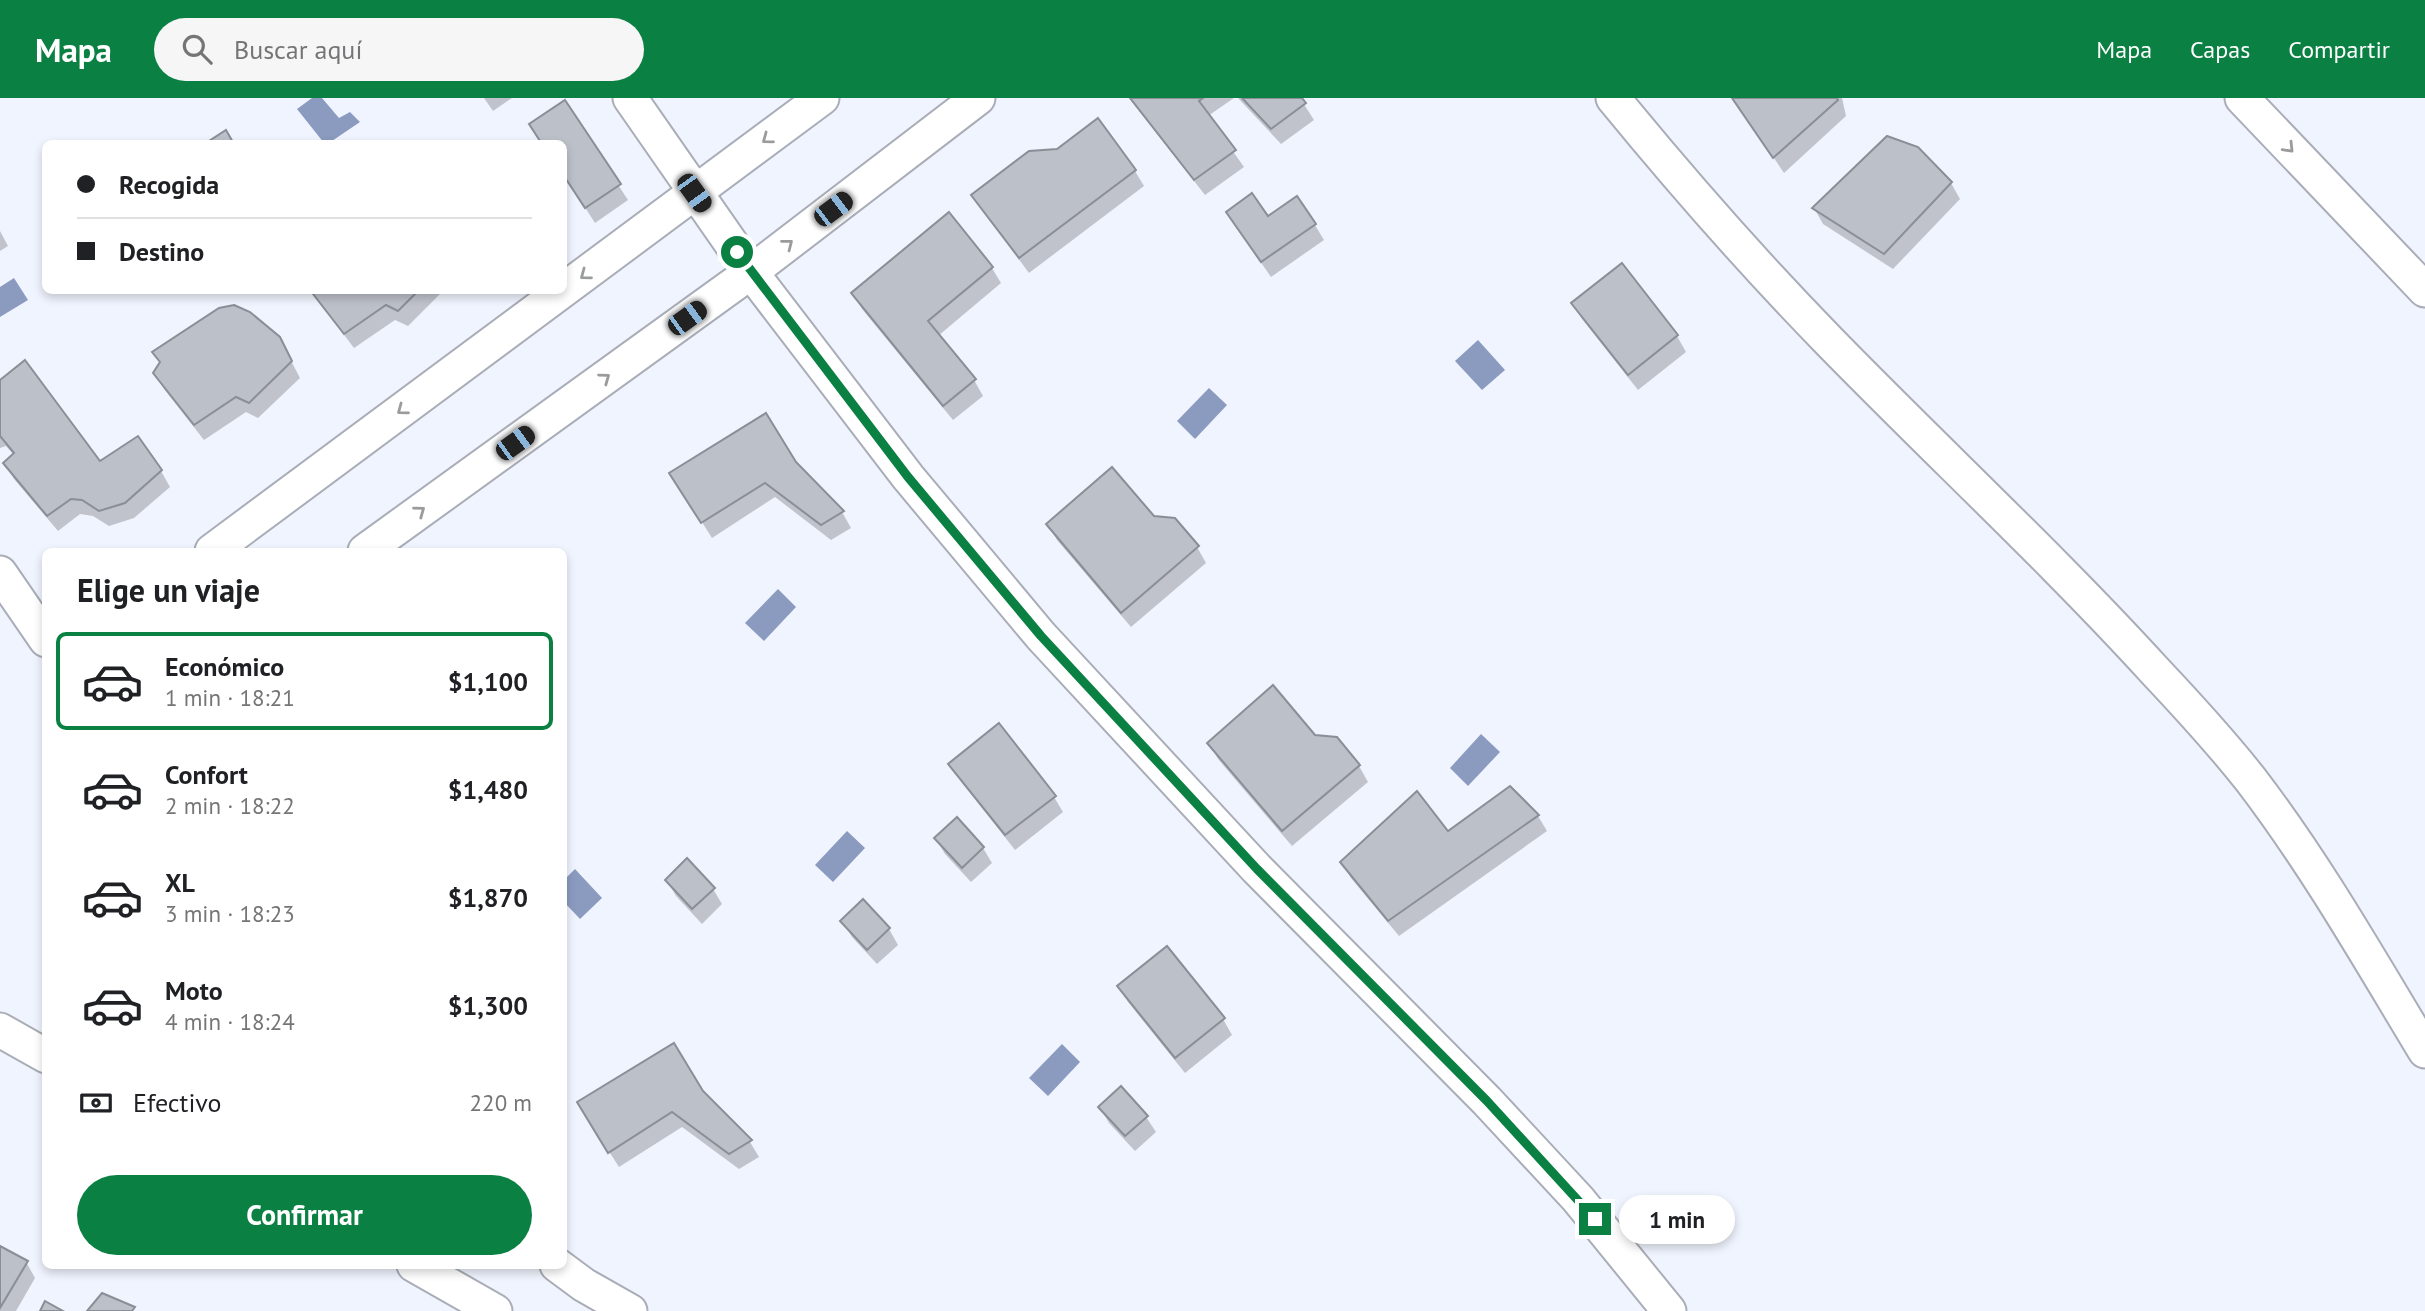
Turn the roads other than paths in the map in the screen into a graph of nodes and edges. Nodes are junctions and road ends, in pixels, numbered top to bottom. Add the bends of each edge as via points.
1 (630, 98) edge
2 (822, 98) edge
3 (978, 98) edge
4 (1613, 98) edge
5 (2242, 98) edge
6 (694, 193) junction
7 (751, 272) junction
8 (567, 287) edge
9 (2425, 290) edge
10 (558, 294) edge
11 (216, 548) edge
12 (369, 548) edge
13 (0, 573) edge
14 (42, 634) edge
15 (0, 1030) edge
16 (2425, 1051) edge
17 (42, 1054) edge
18 (421, 1269) edge
19 (562, 1269) edge
20 (495, 1311) edge
21 (630, 1311) edge
22 (1669, 1311) edge

1 - 6 street
2 -> 6 street
7 -> 3 street
4 - 16 street via 1680,180 1826,339 2114,626 2251,780 2360,943
5 -> 9 street
6 - 7 street
6 -> 8 street
12 -> 7 street
7 - 22 street via 908,477 1041,636 1257,869 1487,1101 1578,1199
10 -> 11 street
13 - 14 street
15 - 17 street
18 - 20 street
19 - 21 street

